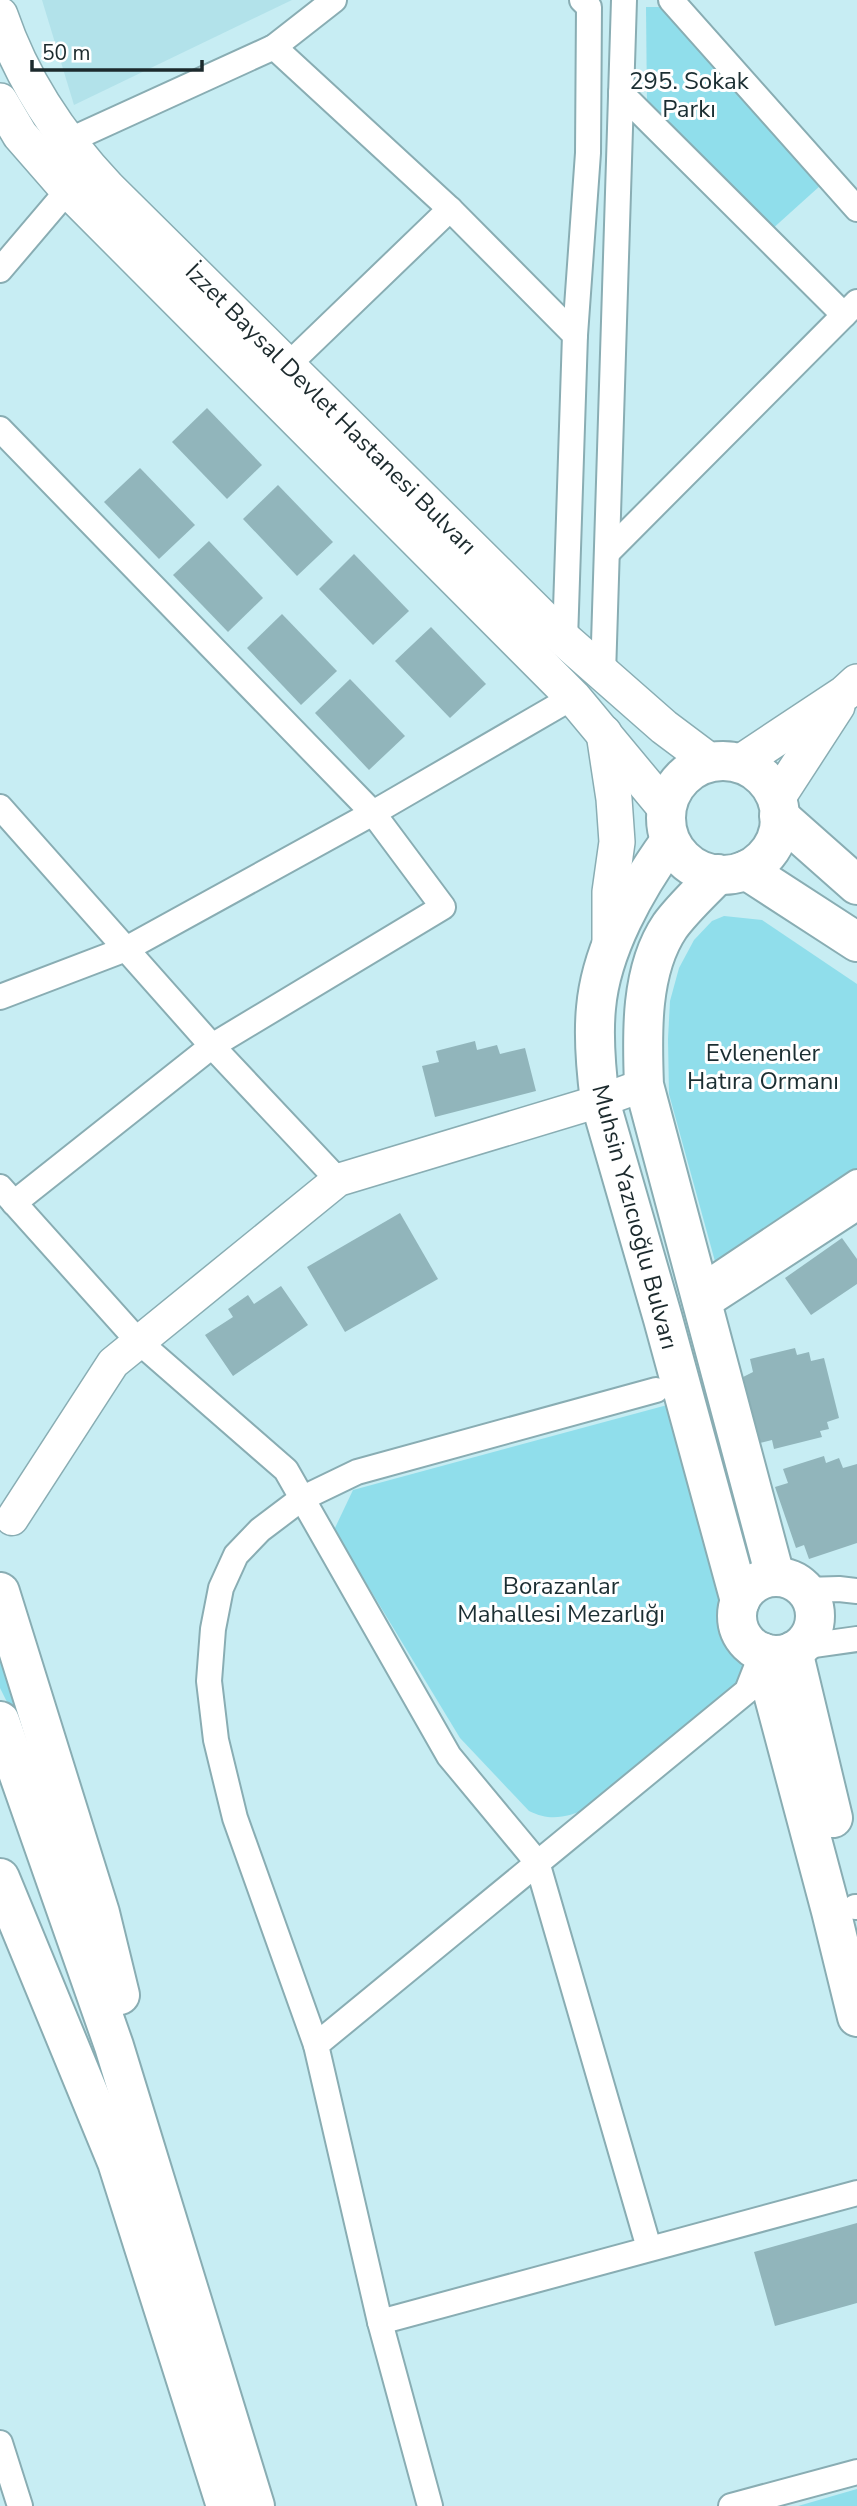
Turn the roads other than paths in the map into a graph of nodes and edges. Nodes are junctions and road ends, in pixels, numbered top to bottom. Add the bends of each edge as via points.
1 (334, 0) edge
2 (582, 0) edge
3 (624, 0) edge
4 (671, 0) edge
5 (0, 15) edge
6 (274, 47) junction
7 (621, 93) junction
8 (0, 101) edge
9 (68, 141) junction
10 (16, 144) edge
11 (68, 190) junction
12 (450, 208) junction
13 (857, 209) edge
14 (0, 270) edge
15 (850, 309) edge
16 (575, 335) junction
17 (287, 366) junction
18 (0, 429) edge
19 (607, 553) junction
20 (565, 640) junction
21 (603, 675) junction
22 (851, 688) edge
23 (573, 697) junction
24 (604, 733) junction
25 (725, 763) junction
26 (0, 807) edge
27 (778, 808) junction
28 (373, 813) junction
29 (668, 825) junction
30 (732, 872) junction
31 (857, 885) edge
32 (857, 942) edge
33 (126, 949) junction
34 (610, 955) junction
35 (0, 997) edge
36 (212, 1046) junction
37 (644, 1085) junction
38 (600, 1101) junction
39 (338, 1180) junction
40 (857, 1182) edge
41 (7, 1195) edge
42 (857, 1208) edge
43 (702, 1297) junction
44 (138, 1341) junction
45 (656, 1390) dead end
46 (301, 1499) junction
47 (12, 1518) dead end
48 (790, 1583) junction
49 (857, 1591) edge
50 (0, 1592) edge
51 (740, 1601) junction
52 (857, 1639) edge
53 (785, 1650) junction
54 (0, 1721) edge
55 (0, 1775) edge
56 (537, 1862) junction
57 (0, 1878) edge
58 (856, 1910) edge
59 (857, 2017) edge
60 (316, 2045) junction
61 (140, 2124) junction
62 (117, 2162) junction
63 (857, 2193) edge
64 (649, 2248) junction
65 (380, 2322) junction
66 (0, 2443) edge
67 (857, 2472) edge
68 (20, 2506) edge
69 (226, 2506) edge
70 (255, 2506) edge
71 (430, 2506) edge
72 (731, 2506) edge

1 - 6 street
2 - 16 street via 589,6 587,153
3 - 7 street
4 - 13 street
5 - 9 main road, İzzet Baysal Devlet Hastanesi Bulvarı via 32,86
6 - 9 street
6 - 12 street
7 - 15 street
7 - 19 street
8 - 10 main road, İzzet Baysal Devlet Hastanesi Bulvarı via 20,135
9 - 17 main road, İzzet Baysal Devlet Hastanesi Bulvarı via 108,188
10 - 11 main road, İzzet Baysal Devlet Hastanesi Bulvarı
11 - 14 street
11 - 23 main road, İzzet Baysal Devlet Hastanesi Bulvarı
12 - 16 street
12 - 17 street
15 - 19 street
16 - 20 street
17 - 20 main road, İzzet Baysal Devlet Hastanesi Bulvarı
18 - 28 street
19 - 21 street
20 - 21 main road, İzzet Baysal Devlet Hastanesi Bulvarı
21 - 25 main road, İzzet Baysal Devlet Hastanesi Bulvarı via 664,727
22 - 25 main road
22 - 27 main road
23 - 24 main road, İzzet Baysal Devlet Hastanesi Bulvarı
23 - 28 street
24 - 29 main road, İzzet Baysal Devlet Hastanesi Bulvarı
24 - 34 main road via 617,842 610,892
25 - 27 main road via 750,768 764,779
25 - 29 main road via 698,767 684,776 673,790
26 - 33 street
27 - 30 main road via 779,829 773,846 761,860
27 - 31 main road
28 - 33 street
28 - 36 street via 443,906
29 - 30 main road via 680,856 694,867
29 - 34 main road, Muhsin Yazıcıoğlu Bulvarı
30 - 32 main road
30 - 37 main road, Muhsin Yazıcıoğlu Bulvarı via 670,926 656,955 643,1036
33 - 35 street
33 - 36 street
34 - 38 main road, Muhsin Yazıcıoğlu Bulvarı via 596,1008
36 - 39 street
36 - 41 street
37 - 38 street
37 - 43 main road, Muhsin Yazıcıoğlu Bulvarı
38 - 39 street
38 - 51 main road, Muhsin Yazıcıoğlu Bulvarı
39 - 44 street
40 - 43 street
41 - 44 street
42 - 43 street
43 - 48 main road, Muhsin Yazıcıoğlu Bulvarı
44 - 46 street via 286,1470
44 - 47 street via 113,1363
45 - 46 street via 357,1472
46 - 56 street via 449,1756
46 - 60 street via 236,1555 215,1616 209,1681 216,1740 235,1818
48 - 49 street
48 - 51 main road via 754,1584
48 - 53 main road via 815,1609 815,1620 807,1639
50 - 61 main road via 100,1913 132,2046
51 - 53 main road via 738,1626 751,1646
52 - 53 street
53 - 56 street via 747,1690
53 - 58 main road
53 - 59 main road via 831,1911
54 - 61 main road
55 - 62 main road via 104,2085
56 - 60 street
56 - 64 street
57 - 62 main road
60 - 65 street
61 - 70 main road
62 - 69 main road
63 - 64 street
64 - 65 street
65 - 71 street
66 - 68 street
67 - 72 street

